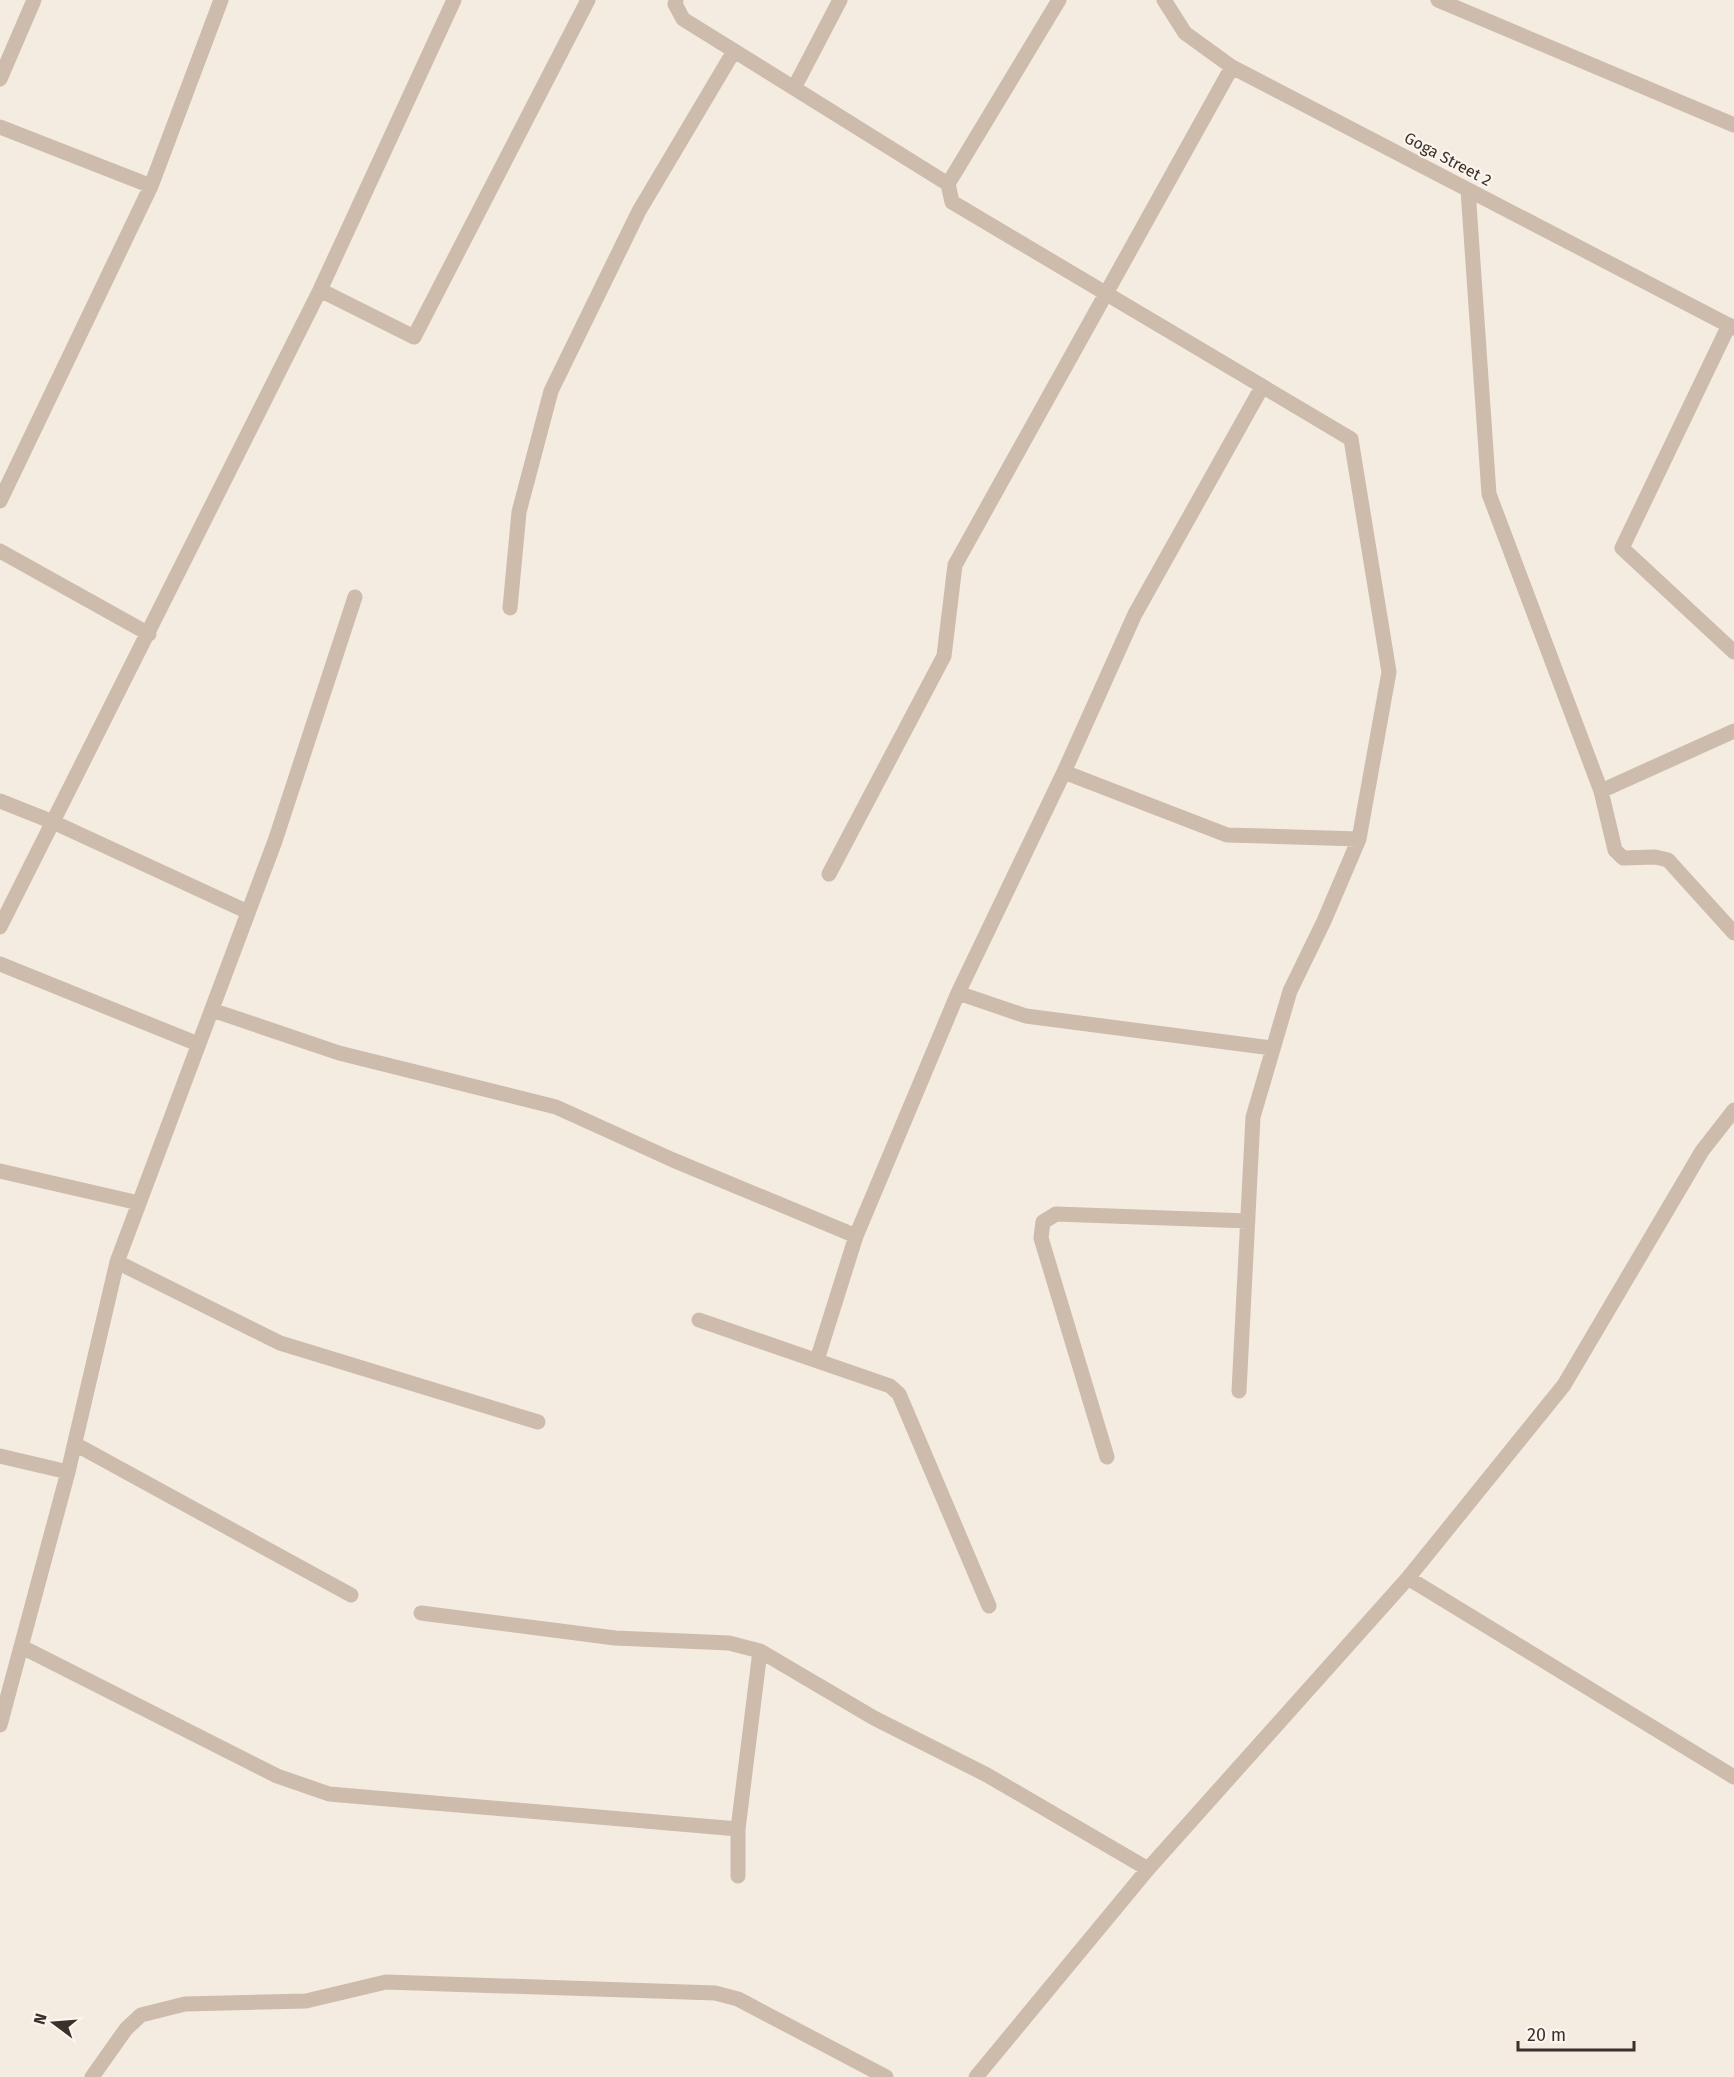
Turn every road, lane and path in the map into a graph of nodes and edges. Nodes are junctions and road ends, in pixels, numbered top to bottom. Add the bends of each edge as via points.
1 (34, 0) edge
2 (221, 0) edge
3 (454, 0) edge
4 (588, 0) edge
5 (676, 0) edge
6 (840, 0) edge
7 (1059, 0) edge
8 (1164, 0) edge
9 (1438, 0) edge
10 (734, 51) junction
11 (1232, 67) junction
12 (0, 79) edge
13 (794, 88) junction
14 (1734, 125) edge
15 (0, 127) edge
16 (948, 184) junction
17 (151, 186) junction
18 (1468, 190) junction
19 (320, 290) junction
20 (1105, 295) junction
21 (1731, 327) edge
22 (1262, 387) junction
23 (0, 501) edge
24 (0, 551) edge
25 (355, 597) dead end
26 (510, 609) dead end
27 (149, 634) junction
28 (1734, 652) edge
29 (1734, 731) edge
30 (1064, 772) junction
31 (1601, 790) junction
32 (0, 801) edge
33 (53, 822) junction
34 (1359, 839) junction
35 (829, 874) dead end
36 (248, 912) junction
37 (0, 927) edge
38 (1734, 933) edge
39 (0, 963) edge
40 (958, 993) junction
41 (212, 1010) junction
42 (198, 1044) junction
43 (1272, 1048) junction
44 (1734, 1110) edge
45 (0, 1171) edge
46 (140, 1203) junction
47 (1248, 1221) junction
48 (856, 1236) junction
49 (117, 1262) junction
50 (699, 1320) dead end
51 (818, 1360) junction
52 (1239, 1391) dead end
53 (538, 1422) dead end
54 (75, 1444) junction
55 (0, 1456) edge
56 (1107, 1457) dead end
57 (68, 1472) junction
58 (1408, 1578) junction
59 (351, 1595) dead end
60 (989, 1606) dead end
61 (421, 1613) dead end
62 (22, 1647) junction
63 (760, 1651) junction
64 (0, 1725) edge
65 (1734, 1777) edge
66 (738, 1829) junction
67 (1148, 1869) junction
68 (738, 1876) dead end
69 (92, 2077) edge
70 (886, 2077) edge
71 (976, 2077) edge

1 - 12 street
2 - 17 street
3 - 19 street
4 - 19 street via 414,337
5 - 10 street via 683,19
6 - 13 street
7 - 16 street
8 - 11 street, Goga Street 2 via 1185,33
9 - 14 street
10 - 13 street
10 - 26 street via 639,211 550,391 519,512
11 - 18 street, Goga Street 2
11 - 20 street
13 - 16 street
15 - 17 street
16 - 20 street via 952,202
17 - 23 street
18 - 21 street, Goga Street 2
18 - 31 street via 1489,494
19 - 27 street
20 - 22 street
20 - 35 street via 955,565 944,656
21 - 28 street via 1622,548
22 - 30 street via 1135,614
22 - 34 street via 1351,439 1389,672
24 - 27 street
25 - 36 street
27 - 33 street
29 - 31 street
30 - 34 street via 1227,835
30 - 40 street
31 - 38 street via 1615,850 1623,858 1668,860
32 - 33 street
33 - 36 street
33 - 37 street
34 - 43 street via 1290,991
36 - 41 street
39 - 42 street
40 - 43 street via 1026,1016
40 - 48 street
41 - 42 street
41 - 48 street via 339,1053 556,1107
42 - 46 street
43 - 47 street via 1253,1117
44 - 58 street via 1702,1152 1564,1384
45 - 46 street
46 - 49 street
47 - 52 street
47 - 56 street via 1056,1214 1042,1222 1041,1238
48 - 51 street
49 - 53 street via 280,1343
49 - 54 street
50 - 51 street
51 - 60 street via 890,1386 898,1394
54 - 57 street
54 - 59 street
55 - 57 street
57 - 62 street
58 - 65 street
58 - 67 street
61 - 63 street via 615,1638 729,1643
62 - 64 street
62 - 66 street via 277,1776 329,1794
63 - 66 street
63 - 67 street via 874,1718 987,1775
66 - 68 street
67 - 71 street
69 - 70 street via 126,2029 141,2015 186,2004 306,2001 386,1982 715,1993 738,1999

